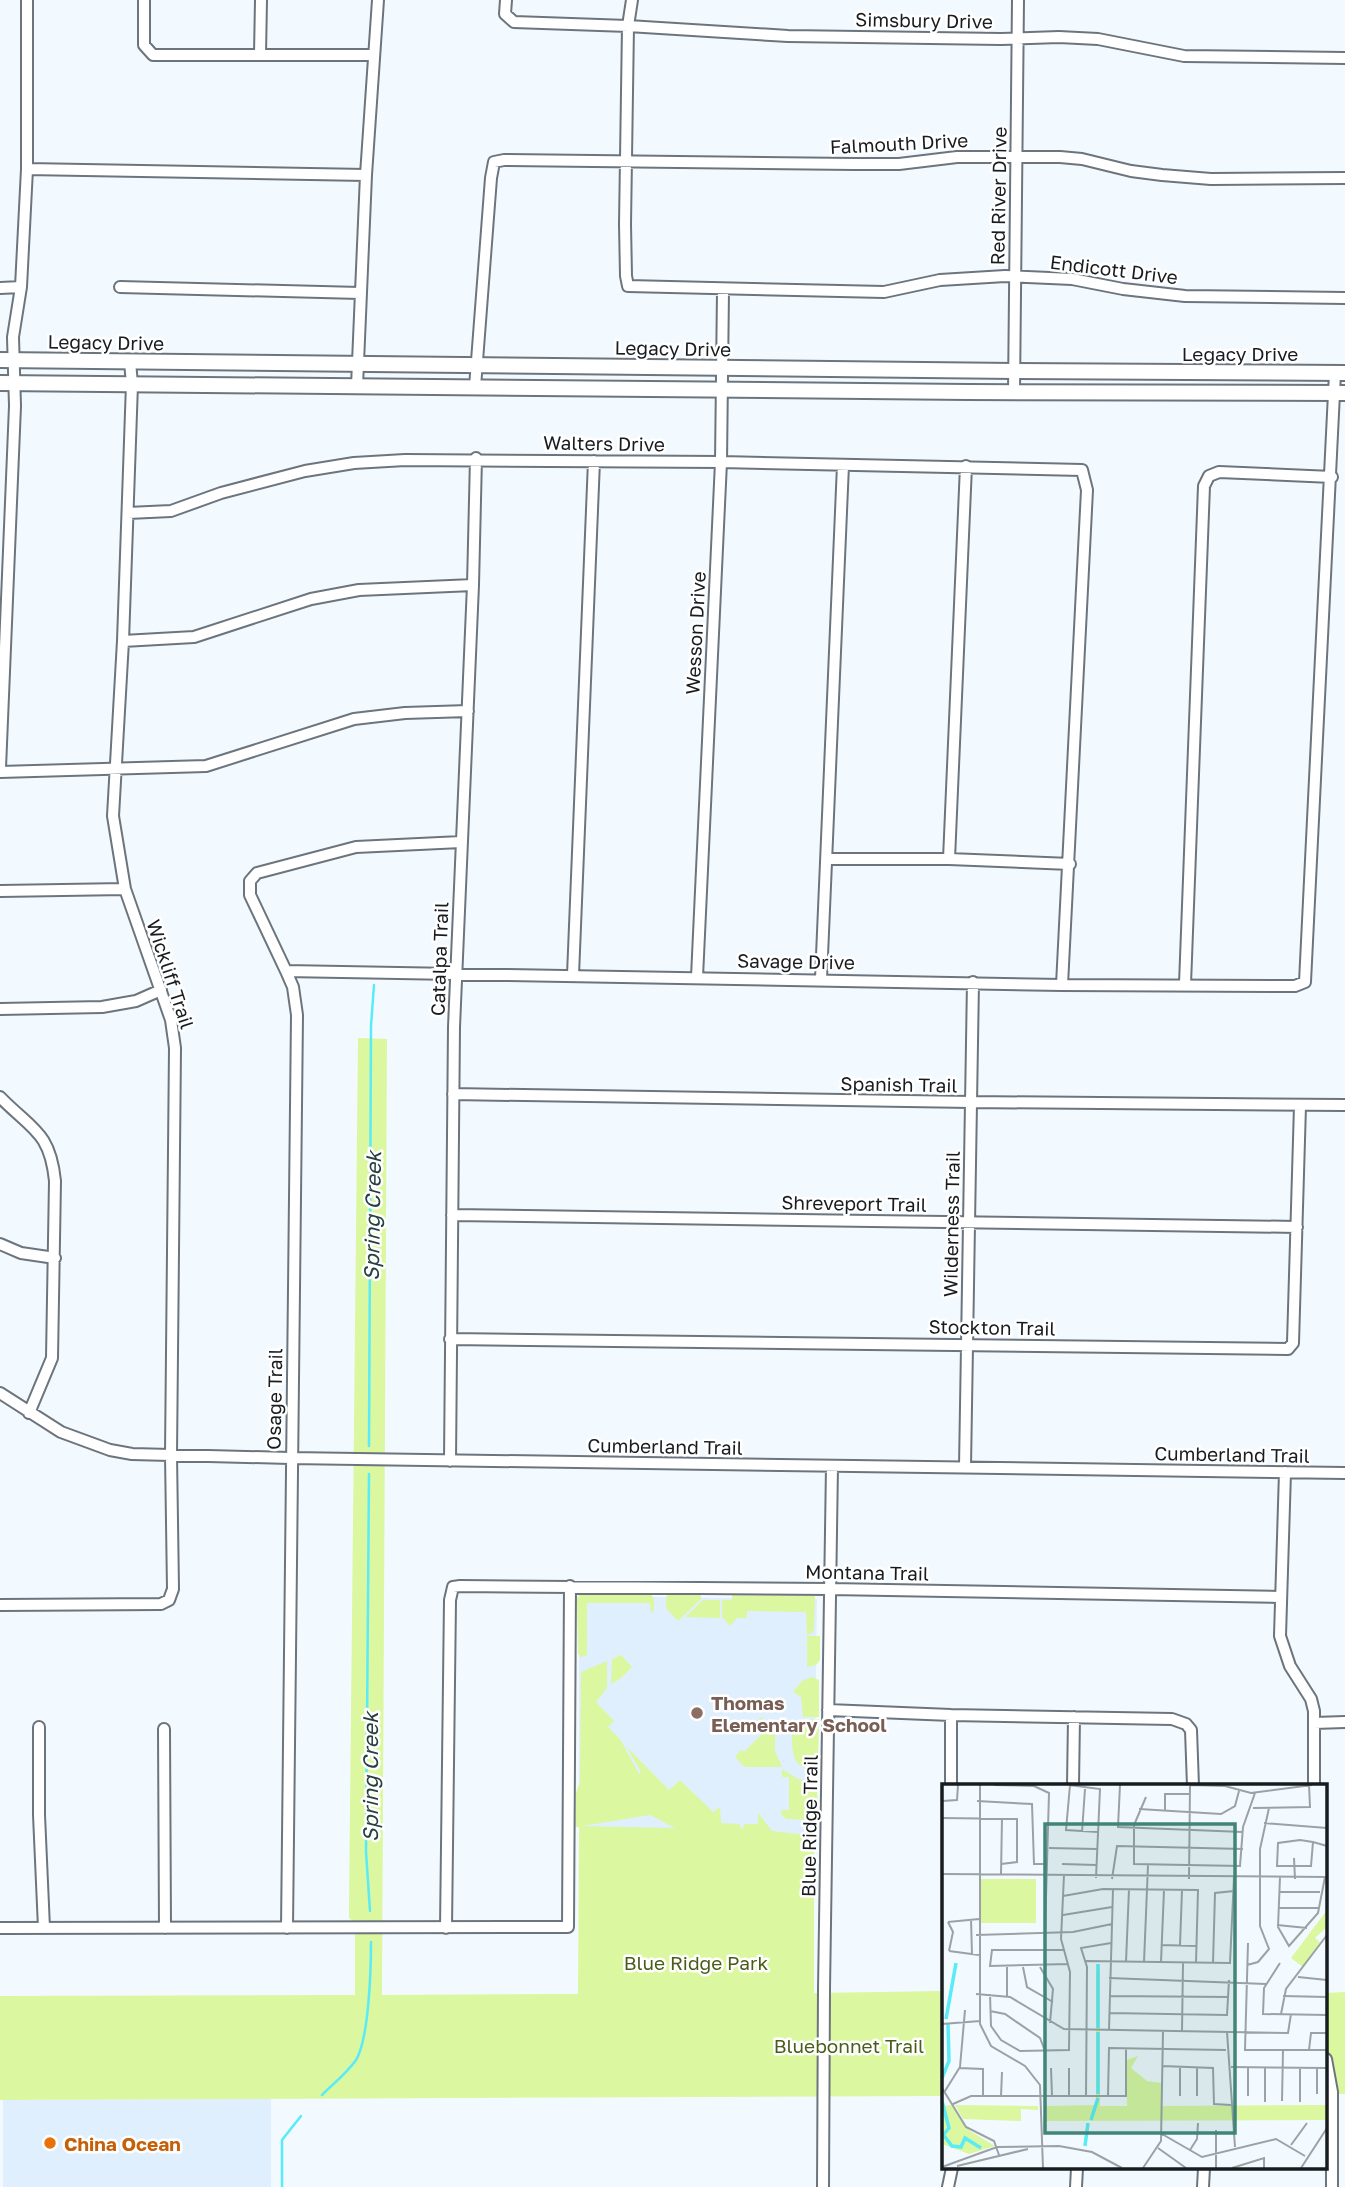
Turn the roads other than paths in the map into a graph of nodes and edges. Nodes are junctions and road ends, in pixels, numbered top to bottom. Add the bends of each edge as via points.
1 (27, 0) edge
2 (144, 0) edge
3 (261, 0) edge
4 (378, 0) edge
5 (506, 0) edge
6 (632, 0) edge
7 (1018, 0) edge
8 (628, 26) junction
9 (1018, 38) junction
10 (260, 54) junction
11 (374, 55) junction
12 (1345, 58) edge
13 (1016, 157) junction
14 (627, 161) junction
15 (27, 169) junction
16 (366, 175) junction
17 (1345, 178) edge
18 (1015, 277) junction
19 (21, 287) junction
20 (120, 287) dead end
21 (0, 288) edge
22 (723, 290) junction
23 (360, 293) junction
24 (1345, 298) edge
25 (7, 360) edge
26 (130, 362) junction
27 (358, 364) junction
28 (476, 365) junction
29 (723, 368) junction
30 (1014, 371) junction
31 (1340, 373) edge
32 (7, 383) edge
33 (132, 384) junction
34 (357, 386) junction
35 (475, 387) junction
36 (722, 389) junction
37 (1014, 391) junction
38 (1340, 393) edge
39 (475, 458) junction
40 (594, 461) junction
41 (721, 462) junction
42 (843, 465) junction
43 (967, 467) junction
44 (1332, 478) junction
45 (128, 513) junction
46 (473, 585) junction
47 (123, 641) junction
48 (468, 711) junction
49 (0, 770) edge
50 (115, 770) junction
51 (461, 842) junction
52 (827, 859) junction
53 (949, 859) junction
54 (1070, 864) junction
55 (125, 889) junction
56 (0, 891) edge
57 (286, 971) junction
58 (456, 974) junction
59 (573, 975) junction
60 (697, 976) junction
61 (821, 979) junction
62 (973, 982) junction
63 (1185, 984) junction
64 (1062, 985) junction
65 (161, 990) junction
66 (0, 1009) edge
67 (453, 1094) junction
68 (0, 1097) edge
69 (971, 1102) junction
70 (1345, 1105) edge
71 (1300, 1106) junction
72 (452, 1215) junction
73 (969, 1223) junction
74 (1297, 1227) junction
75 (0, 1244) edge
76 (55, 1258) junction
77 (450, 1339) junction
78 (967, 1344) junction
79 (0, 1393) edge
80 (29, 1413) junction
81 (171, 1455) junction
82 (290, 1458) junction
83 (450, 1461) junction
84 (832, 1466) junction
85 (965, 1467) junction
86 (1285, 1472) junction
87 (1345, 1473) edge
88 (570, 1586) junction
89 (830, 1589) junction
90 (1280, 1597) junction
91 (0, 1605) edge
92 (828, 1710) junction
93 (951, 1715) junction
94 (1074, 1717) junction
95 (1345, 1722) edge
96 (1314, 1723) junction
97 (39, 1727) dead end
98 (164, 1729) dead end
99 (951, 1784) edge
100 (1073, 1784) edge
101 (1193, 1784) edge
102 (1314, 1784) edge
103 (0, 1928) edge
104 (44, 1928) junction
105 (165, 1928) junction
106 (287, 1928) junction
107 (446, 1928) junction
108 (1328, 2070) edge
109 (823, 2187) edge
110 (1332, 2187) edge

1 - 15 street
2 - 10 street via 144,45 153,55
3 - 10 street
4 - 11 street
5 - 8 street, Simsbury Drive via 505,14 514,22
6 - 8 street
7 - 9 street, Red River Drive
8 - 9 street, Simsbury Drive via 788,36
8 - 14 street
9 - 12 street, Simsbury Drive via 1098,39 1184,56
9 - 13 street, Red River Drive
10 - 11 street
11 - 16 street
13 - 14 street, Falmouth Drive via 957,156 899,164
13 - 17 street, Falmouth Drive via 1071,158 1131,172 1211,179
13 - 18 street, Red River Drive
14 - 22 street, Endicott Drive via 628,286
14 - 28 street, Falmouth Drive via 494,162
15 - 16 street
15 - 19 street
16 - 23 street
18 - 22 street, Endicott Drive via 953,278 884,292
18 - 24 street, Endicott Drive via 1072,279 1185,296
18 - 30 street, Red River Drive
19 - 21 street
19 - 25 street
20 - 23 street
22 - 29 street, Wesson Drive
23 - 27 street
25 - 26 main road, Legacy Drive
25 - 32 street
26 - 27 main road, Legacy Drive
26 - 33 street, Wickliff Trail
27 - 28 main road, Legacy Drive
27 - 34 street
28 - 29 main road, Legacy Drive
28 - 35 street
29 - 30 main road, Legacy Drive
29 - 36 street, Wesson Drive
30 - 31 main road, Legacy Drive
30 - 37 street, Red River Drive
31 - 38 street
32 - 33 main road, Legacy Drive
32 - 49 street
33 - 34 main road, Legacy Drive
33 - 45 street, Wickliff Trail
34 - 35 main road, Legacy Drive
35 - 36 main road, Legacy Drive
36 - 37 main road, Legacy Drive
36 - 41 street, Wesson Drive
37 - 38 main road, Legacy Drive
38 - 44 street
39 - 40 street, Walters Drive
39 - 45 street, Walters Drive via 334,466 264,481 171,511
39 - 46 street, Catalpa Trail
40 - 41 street, Walters Drive
40 - 59 street
41 - 42 street, Walters Drive
41 - 60 street, Wesson Drive
42 - 43 street, Walters Drive
42 - 52 street
43 - 53 street
43 - 54 street, Walters Drive via 1077,469 1084,474 1087,490
44 - 63 street, Savage Drive via 1305,982 1295,986
44 - 63 street via 1219,472 1209,476 1204,486
45 - 47 street, Wickliff Trail
46 - 47 street via 359,590 311,599 194,638
46 - 48 street, Catalpa Trail
47 - 50 street, Wickliff Trail
48 - 50 street via 354,719 206,766
48 - 51 street, Catalpa Trail
49 - 50 street
50 - 55 street, Wickliff Trail via 113,816
51 - 57 street, Osage Trail via 374,844 257,873 250,881 250,895
51 - 58 street, Catalpa Trail
52 - 53 street
52 - 61 street
53 - 54 street
54 - 64 street
55 - 56 street
55 - 65 street, Wickliff Trail
57 - 58 street, Savage Drive
57 - 82 street, Osage Trail via 297,1015
58 - 59 street, Savage Drive
58 - 67 street, Catalpa Trail
59 - 60 street, Savage Drive
60 - 61 street, Savage Drive
61 - 62 street, Savage Drive
62 - 64 street, Savage Drive
62 - 69 street, Wilderness Trail
63 - 64 street, Savage Drive
65 - 66 street via 136,1001 102,1007
65 - 81 street, Wickliff Trail via 176,1048
67 - 69 street, Spanish Trail
67 - 72 street, Catalpa Trail
68 - 76 street via 39,1132 50,1154 55,1181
69 - 71 street, Spanish Trail
69 - 73 street, Wilderness Trail
70 - 71 street, Spanish Trail
71 - 74 street, Stockton Trail
72 - 73 street, Shreveport Trail
72 - 77 street, Catalpa Trail
73 - 74 street, Shreveport Trail
73 - 78 street, Wilderness Trail
74 - 78 street, Stockton Trail via 1293,1343 1288,1349
75 - 76 street via 21,1253
76 - 80 street via 52,1359
77 - 78 street, Stockton Trail
77 - 83 street, Catalpa Trail
78 - 85 street, Wilderness Trail
79 - 80 street, Cumberland Trail
80 - 81 street, Cumberland Trail via 98,1448
81 - 82 street, Cumberland Trail
81 - 91 street, Wickliff Trail via 173,1589 169,1600 156,1605
82 - 83 street, Cumberland Trail
82 - 106 street, Osage Trail
83 - 84 street, Cumberland Trail
84 - 85 street, Cumberland Trail
84 - 89 street, Blue Ridge Trail
85 - 86 street, Cumberland Trail
86 - 87 street, Cumberland Trail
86 - 90 street
88 - 89 street, Montana Trail
88 - 107 street, Montana Trail via 453,1587
88 - 107 street via 568,1927
89 - 90 street, Montana Trail
89 - 92 street, Blue Ridge Trail
90 - 96 street via 1284,1651 1311,1699
92 - 93 street
92 - 109 street, Blue Ridge Trail
93 - 94 street
93 - 99 street
94 - 100 street
94 - 101 street via 1172,1718 1186,1724 1193,1738
95 - 96 street
96 - 102 street
97 - 104 street
98 - 105 street
103 - 104 street
104 - 105 street
105 - 106 street
106 - 107 street
108 - 110 street

